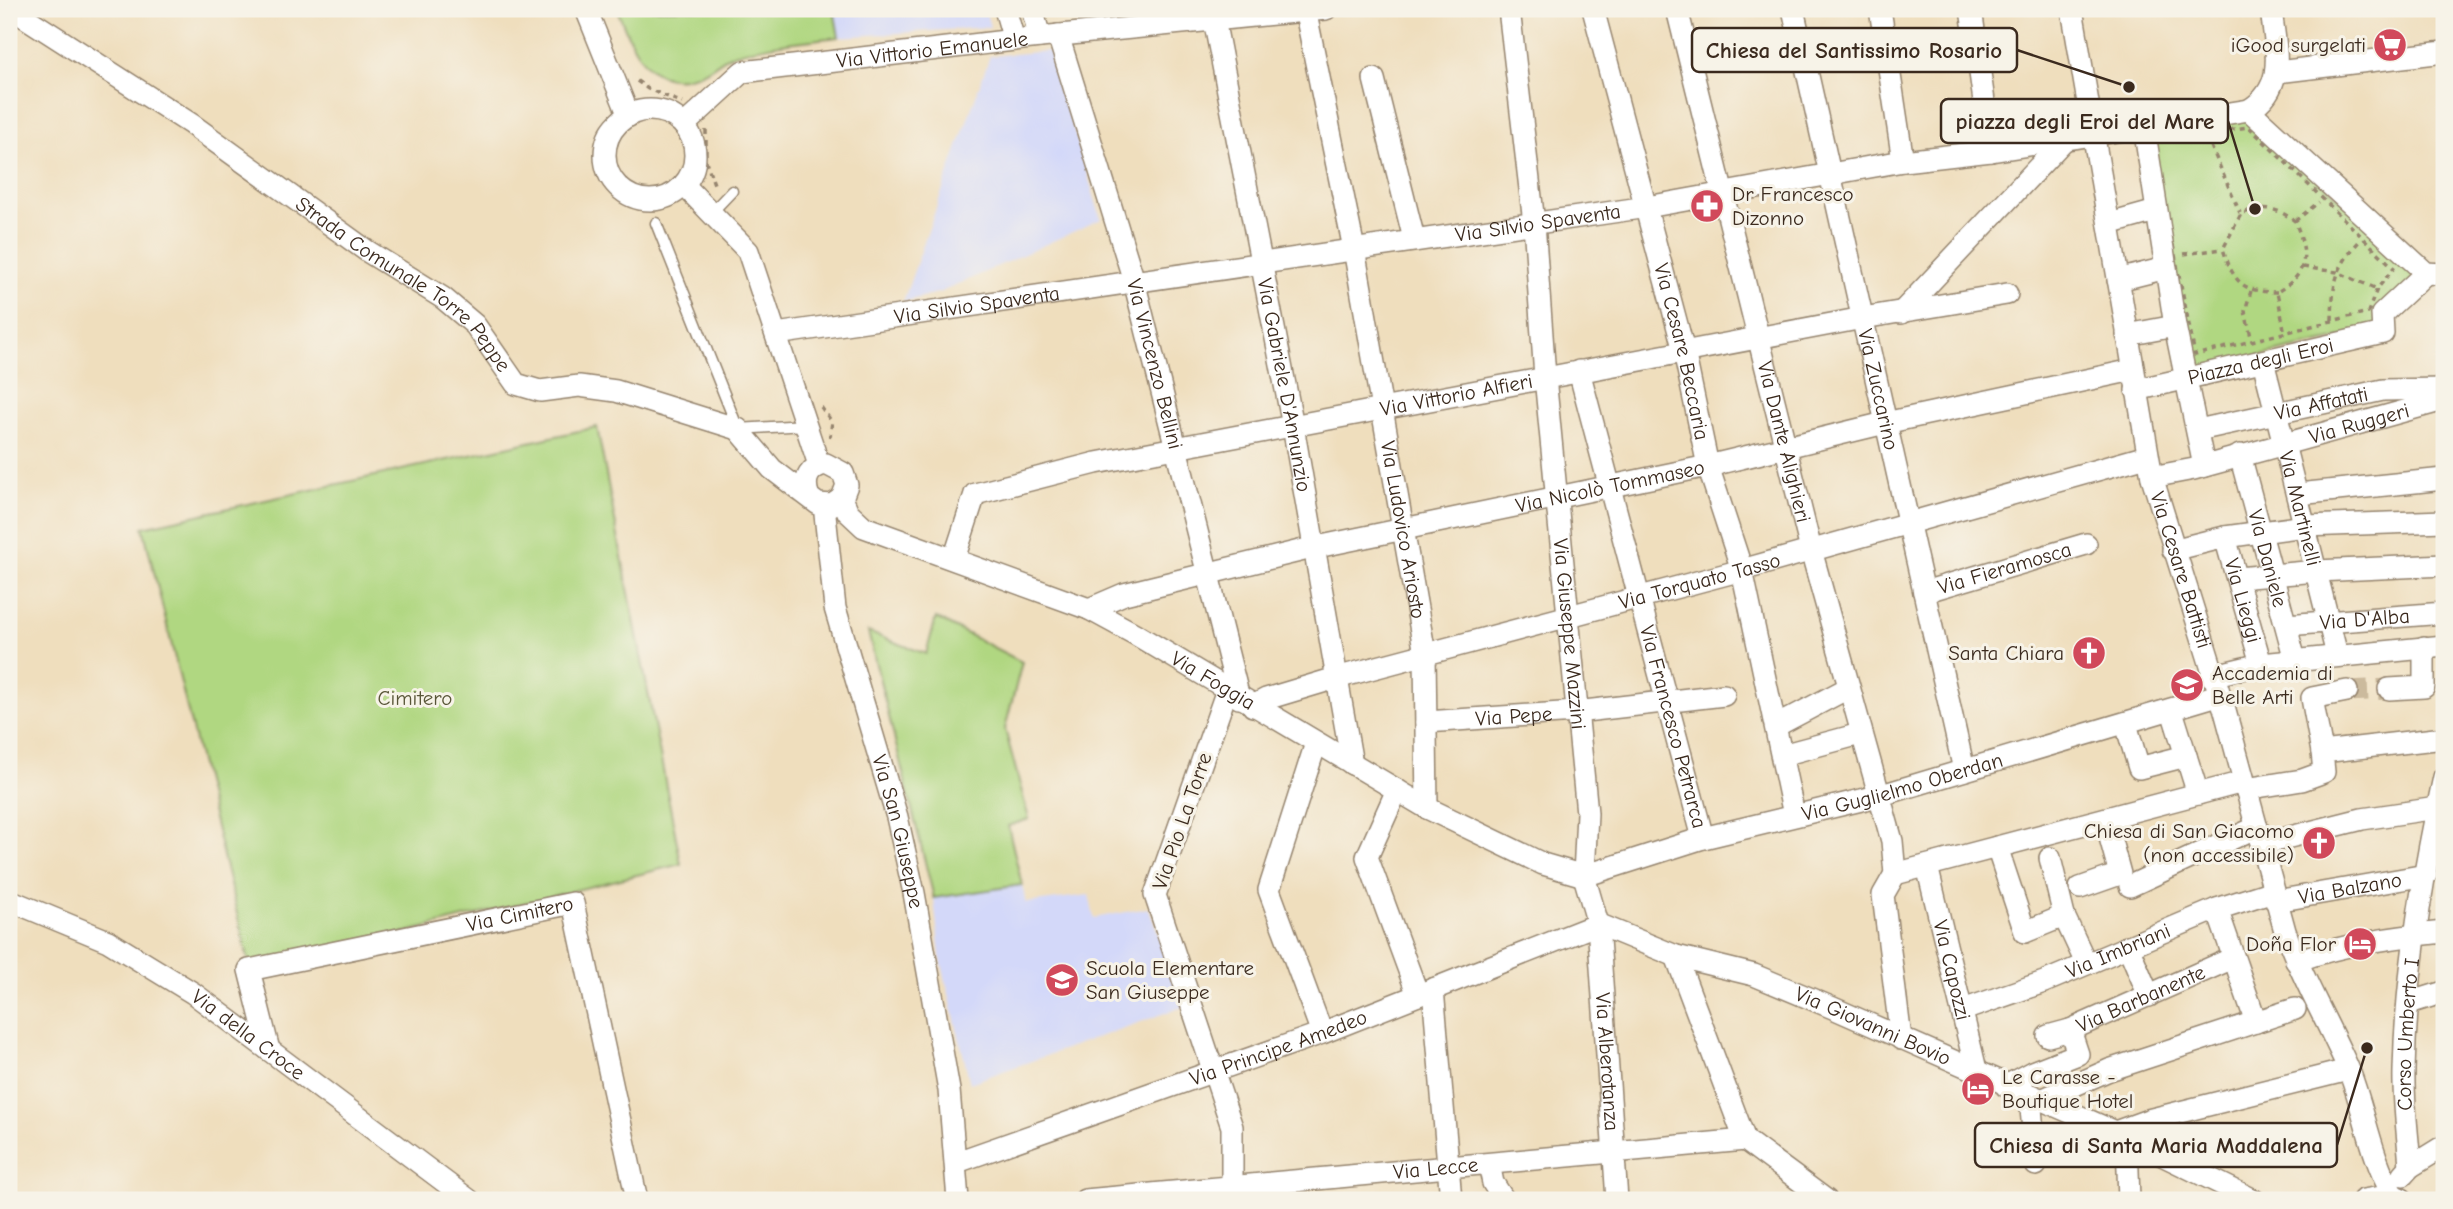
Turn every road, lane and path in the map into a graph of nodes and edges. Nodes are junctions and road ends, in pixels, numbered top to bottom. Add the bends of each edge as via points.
1 (12, 9) edge
2 (587, 9) edge
3 (1005, 9) edge
4 (1032, 9) edge
5 (1312, 9) edge
6 (1509, 9) edge
7 (1593, 9) edge
8 (1677, 9) edge
9 (1793, 9) edge
10 (1880, 9) edge
11 (1971, 9) edge
12 (2072, 9) edge
13 (2271, 9) edge
14 (1212, 14) edge
15 (1049, 36) junction
16 (1014, 40) junction
17 (2444, 52) edge
18 (2277, 72) junction
19 (635, 78) dead end
20 (1374, 79) dead end
21 (2249, 110) junction
22 (629, 116) junction
23 (690, 117) junction
24 (2144, 127) junction
25 (2204, 132) junction
26 (2095, 135) junction
27 (2064, 139) junction
28 (1991, 151) junction
29 (1903, 161) junction
30 (1831, 176) junction
31 (684, 185) junction
32 (732, 191) dead end
33 (1722, 191) junction
34 (2324, 198) junction
35 (715, 204) junction
36 (1647, 207) junction
37 (2156, 211) junction
38 (2241, 214) junction
39 (2295, 221) junction
40 (656, 223) dead end
41 (1534, 223) junction
42 (2109, 224) junction
43 (2363, 236) junction
44 (1414, 239) junction
45 (2223, 248) junction
46 (1354, 249) junction
47 (2170, 260) junction
48 (1261, 261) junction
49 (2303, 267) junction
50 (2337, 272) junction
51 (2435, 274) edge
52 (2118, 280) junction
53 (1134, 281) junction
54 (2377, 289) junction
55 (2251, 291) junction
56 (2277, 292) junction
57 (2007, 293) dead end
58 (1901, 313) junction
59 (1863, 318) junction
60 (2332, 320) junction
61 (2175, 326) junction
62 (776, 334) junction
63 (2285, 334) junction
64 (2127, 335) junction
65 (1759, 338) junction
66 (2253, 341) junction
67 (1684, 351) junction
68 (2259, 355) junction
69 (1579, 371) junction
70 (1545, 377) junction
71 (2134, 380) junction
72 (2187, 380) junction
73 (2444, 389) edge
74 (2444, 400) edge
75 (1380, 410) junction
76 (2277, 413) junction
77 (1885, 423) junction
78 (806, 425) junction
79 (1293, 426) junction
80 (738, 429) junction
81 (2198, 430) junction
82 (2284, 443) junction
83 (1177, 448) junction
84 (1786, 449) junction
85 (2240, 455) junction
86 (819, 465) junction
87 (1708, 466) junction
88 (2149, 466) junction
89 (2204, 466) junction
90 (2444, 479) edge
91 (1610, 486) junction
92 (2298, 494) junction
93 (1556, 497) junction
94 (825, 499) junction
95 (2444, 521) edge
96 (1909, 522) junction
97 (2305, 526) junction
98 (1403, 530) junction
99 (2261, 531) junction
100 (2225, 537) junction
101 (2086, 544) dead end
102 (1312, 548) junction
103 (1811, 550) junction
104 (2173, 550) junction
105 (954, 559) junction
106 (2444, 565) edge
107 (1742, 570) junction
108 (2317, 571) junction
109 (1207, 573) junction
110 (2273, 575) junction
111 (2238, 578) junction
112 (1924, 592) junction
113 (1637, 597) junction
114 (1089, 610) junction
115 (2444, 613) edge
116 (1570, 614) junction
117 (2330, 622) junction
118 (2286, 625) junction
119 (2434, 647) edge
120 (1425, 654) junction
121 (2337, 655) junction
122 (2295, 660) junction
123 (2261, 664) junction
124 (1336, 678) junction
125 (2215, 686) junction
126 (1848, 688) junction
127 (2389, 689) tunnel mouth
128 (2347, 691) tunnel mouth
129 (1724, 695) dead end
130 (1240, 698) junction
131 (1667, 700) junction
132 (2172, 711) junction
133 (1576, 712) junction
134 (1426, 722) junction
135 (2126, 724) junction
136 (1776, 726) junction
137 (1860, 734) junction
138 (2444, 738) edge
139 (1316, 743) junction
140 (2322, 752) junction
141 (1782, 755) junction
142 (2186, 756) junction
143 (1352, 764) junction
144 (1964, 770) junction
145 (2444, 777) edge
146 (2244, 785) junction
147 (1397, 790) junction
148 (2198, 794) junction
149 (1878, 796) junction
150 (1427, 808) junction
151 (1794, 815) junction
152 (2105, 819) junction
153 (2438, 822) edge
154 (2260, 836) junction
155 (1703, 838) junction
156 (1997, 847) junction
157 (2050, 858) dead end
158 (1927, 866) junction
159 (1895, 874) junction
160 (2426, 875) junction
161 (1584, 876) junction
162 (2130, 886) dead end
163 (2080, 888) dead end
164 (2274, 896) junction
165 (9, 900) edge
166 (2217, 909) junction
167 (2064, 916) junction
168 (1598, 924) junction
169 (2444, 932) edge
170 (2416, 934) junction
171 (2128, 946) junction
172 (1676, 956) junction
173 (2233, 958) junction
174 (2295, 961) junction
175 (2086, 963) junction
176 (1426, 992) junction
177 (2444, 992) edge
178 (2149, 996) junction
179 (2409, 1003) junction
180 (2307, 1005) junction
181 (1963, 1010) junction
182 (2256, 1022) junction
183 (2070, 1030) junction
184 (1322, 1033) junction
185 (2048, 1036) dead end
186 (1901, 1039) junction
187 (269, 1050) junction
188 (2348, 1070) junction
189 (1213, 1072) junction
190 (1977, 1074) junction
191 (2006, 1086) junction
192 (2035, 1099) junction
193 (2121, 1137) junction
194 (1745, 1140) junction
195 (2444, 1146) edge
196 (1614, 1154) junction
197 (957, 1162) junction
198 (1489, 1164) junction
199 (2036, 1165) dead end
200 (1448, 1167) junction
201 (2410, 1167) junction
202 (1232, 1194) edge
203 (2398, 1198) edge
204 (469, 1200) edge
205 (638, 1200) edge
206 (958, 1200) edge
207 (1085, 1200) edge
208 (1451, 1200) edge
209 (1504, 1200) edge
210 (1616, 1200) edge
211 (1826, 1200) edge
212 (2129, 1200) edge
213 (2254, 1200) edge
214 (2363, 1200) edge

1 - 80 street, Strada Comunale Torre Peppe via 191,124 367,251 443,298 475,325 516,384 540,391 579,386 616,391
2 - 22 street
3 - 16 street
4 - 15 street, Via Vincenzo Bellini
5 - 14 street, Via Vittorio Emanuele
5 - 46 street, Via Ludovico Ariosto
6 - 41 street, Via Giuseppe Mazzini
7 - 36 street, Via Cesare Beccaria
8 - 33 street, Via Dante Alighieri
9 - 30 street, Via Zuccarino
10 - 29 street
11 - 28 street
12 - 26 street, Via Cesare Battisti
13 - 18 street
14 - 15 street, Via Vittorio Emanuele
14 - 48 street, Via Gabriele D'Annunzio
15 - 16 street, Via Vittorio Emanuele
15 - 53 street, Via Vincenzo Bellini
16 - 23 street, Via Vittorio Emanuele via 742,72
17 - 18 street
18 - 21 street via 2271,92
19 - 23 path
20 - 44 street
21 - 24 street, Via Silvio Spaventa
21 - 51 street, Piazza degli Eroi
22 - 23 street via 658,110
22 - 31 street via 608,139 607,169 615,183 626,193 657,200
23 - 31 street via 695,162
23 - 35 path via 707,136
24 - 26 street, Via Silvio Spaventa
24 - 37 street, Piazza degli Eroi
25 - 34 path via 2249,127
25 - 38 path
25 - 47 path via 2152,139
26 - 27 street, Via Silvio Spaventa
26 - 42 street, Via Cesare Battisti
27 - 28 street, Via Silvio Spaventa
27 - 58 street
28 - 29 street, Via Silvio Spaventa
29 - 30 street, Via Silvio Spaventa
30 - 33 street, Via Silvio Spaventa
30 - 59 street, Via Zuccarino
31 - 35 street
32 - 35 lane
33 - 36 street, Via Silvio Spaventa
33 - 65 street, Via Dante Alighieri
34 - 39 path
34 - 43 path
35 - 62 street via 748,251
36 - 41 street, Via Silvio Spaventa
36 - 67 street, Via Cesare Beccaria
37 - 42 street
37 - 47 street, Piazza degli Eroi
38 - 39 path via 2266,206
38 - 45 path
39 - 49 path via 2304,246
40 - 80 lane
41 - 44 street, Via Silvio Spaventa
41 - 70 street, Via Giuseppe Mazzini
42 - 52 street, Via Cesare Battisti
43 - 50 path
43 - 54 path via 2394,268
44 - 46 street, Via Silvio Spaventa
45 - 47 path
45 - 55 path via 2237,281
46 - 48 street, Via Silvio Spaventa
46 - 75 street, Via Ludovico Ariosto
47 - 52 street
47 - 61 street, Piazza degli Eroi
47 - 66 path via 2195,355
48 - 53 street, Via Silvio Spaventa
48 - 79 street, Via Gabriele D'Annunzio
49 - 50 path
49 - 56 path via 2291,284
50 - 54 path
50 - 60 path
51 - 68 street, Piazza degli Eroi via 2382,314 2383,333
52 - 64 street, Via Cesare Battisti
53 - 62 street, Via Silvio Spaventa
53 - 83 street, Via Vincenzo Bellini
54 - 60 path via 2368,313
55 - 56 path
55 - 66 path via 2245,311
56 - 63 path
57 - 58 street, Via Vittorio Alfieri
58 - 59 street, Via Vittorio Alfieri
59 - 65 street, Via Vittorio Alfieri
59 - 77 street, Via Zuccarino
60 - 63 path
61 - 64 street
61 - 72 street, Piazza degli Eroi
62 - 78 street
63 - 66 path
64 - 71 street, Via Cesare Battisti
65 - 67 street, Via Vittorio Alfieri
65 - 84 street, Via Dante Alighieri
66 - 68 path
67 - 69 street, Via Vittorio Alfieri
67 - 87 street, Via Cesare Beccaria
68 - 72 street, Piazza degli Eroi
68 - 76 street, Via Martinelli
69 - 70 street, Via Vittorio Alfieri
69 - 91 street, Via Francesco Petrarca
70 - 75 street, Via Vittorio Alfieri
70 - 93 street, Via Giuseppe Mazzini
71 - 72 street, Via Nicolò Tommaseo
71 - 77 street, Via Nicolò Tommaseo
71 - 88 street, Via Cesare Battisti
72 - 81 street
73 - 76 street, Via Affatati via 2383,390
74 - 82 street, Via Ruggeri
75 - 79 street, Via Vittorio Alfieri
75 - 98 street, Via Ludovico Ariosto
76 - 81 street, Via Affatati
76 - 82 street, Via Martinelli
77 - 84 street, Via Nicolò Tommaseo
77 - 96 street, Via Zuccarino
78 - 80 lane
78 - 86 street
79 - 83 street, Via Vittorio Alfieri
79 - 102 street, Via Gabriele D'Annunzio
80 - 94 street via 772,469
81 - 89 street
82 - 85 street, Via Ruggeri
82 - 92 street, Via Martinelli
83 - 105 street, Via Vittorio Alfieri via 975,494
83 - 109 street, Via Vincenzo Bellini
84 - 87 street, Via Nicolò Tommaseo
84 - 103 street, Via Dante Alighieri
85 - 89 street, Via Ruggeri
85 - 99 street, Via Daniele
86 - 94 street, Via San Giuseppe via 808,474
86 - 94 street, Via San Giuseppe via 833,465 844,473 847,485
87 - 91 street, Via Nicolò Tommaseo
87 - 107 street, Via Cesare Beccaria
88 - 89 street, Via Ruggeri
88 - 96 street, Via Torquato Tasso
88 - 104 street, Via Cesare Battisti
90 - 92 street
91 - 93 street, Via Nicolò Tommaseo
91 - 113 street, Via Francesco Petrarca
92 - 97 street, Via Martinelli
93 - 98 street, Via Nicolò Tommaseo
93 - 116 street, Via Giuseppe Mazzini
94 - 105 street, Via Foggia via 864,527
94 - 197 street, Via San Giuseppe via 835,608 897,817 914,893
95 - 97 street
96 - 103 street, Via Torquato Tasso
96 - 112 street, Via Zuccarino
97 - 99 street
97 - 108 street, Via Martinelli
98 - 102 street, Via Nicolò Tommaseo
98 - 120 street, Via Ludovico Ariosto
99 - 100 street
99 - 110 street, Via Daniele
100 - 104 street
100 - 111 street, Via Lieggi
101 - 112 street, Via Fieramosca
102 - 109 street, Via Nicolò Tommaseo
102 - 124 street, Via Gabriele D'Annunzio
103 - 107 street, Via Torquato Tasso
103 - 126 street, Via Dante Alighieri
104 - 125 street, Via Cesare Battisti
105 - 114 street, Via Foggia
106 - 108 street
107 - 113 street, Via Torquato Tasso
107 - 136 street, Via Cesare Beccaria
108 - 110 street
108 - 117 street, Via Martinelli
109 - 114 street, Via Nicolò Tommaseo via 1124,594
109 - 130 street, Via Vincenzo Bellini
110 - 111 street
110 - 118 street, Via Daniele
111 - 123 street, Via Lieggi
112 - 144 street, Via Zuccarino
113 - 116 street, Via Torquato Tasso
113 - 131 street, Via Francesco Petrarca
114 - 130 street, Via Foggia
115 - 117 street, Via D'Alba
116 - 120 street, Via Torquato Tasso
116 - 133 street, Via Giuseppe Mazzini
117 - 118 street, Via D'Alba
117 - 121 street, Via Martinelli
118 - 122 street, Via Daniele
119 - 121 street, Via Guglielmo Oberdan
119 - 127 street via 2424,687
120 - 124 street, Via Torquato Tasso
120 - 134 street, Via Ludovico Ariosto
121 - 122 street, Via Guglielmo Oberdan
122 - 123 street, Via Guglielmo Oberdan
123 - 125 street, Via Guglielmo Oberdan
124 - 130 street, Via Torquato Tasso via 1266,699
124 - 143 street, Via Gabriele D'Annunzio
125 - 132 street, Via Guglielmo Oberdan
125 - 146 street, Via Cesare Battisti
126 - 136 street
126 - 137 street, Via Dante Alighieri
128 - 140 street via 2312,698
129 - 131 street, Via Pepe
130 - 139 street, Via Foggia
130 - 189 street, Via Pio La Torre via 1155,895
131 - 133 street, Via Pepe
131 - 155 street, Via Francesco Petrarca
132 - 135 street, Via Guglielmo Oberdan
132 - 142 street
133 - 134 street, Via Pepe
133 - 161 street, Via Giuseppe Mazzini via 1587,813
134 - 150 street, Via Ludovico Ariosto
135 - 142 street via 2139,768
135 - 144 street, Via Guglielmo Oberdan
136 - 141 street, Via Cesare Beccaria
137 - 141 street
137 - 149 street, Via Dante Alighieri
138 - 140 street
139 - 143 street, Via Foggia
139 - 184 street via 1269,890
140 - 146 street via 2324,772 2302,780
141 - 151 street, Via Cesare Beccaria
142 - 148 street
143 - 147 street, Via Foggia
144 - 149 street, Via Guglielmo Oberdan
145 - 153 street, Corso Umberto I
146 - 148 street
146 - 154 street, Via Cesare Battisti
147 - 150 street, Via Foggia
147 - 176 street via 1367,858
148 - 152 street
149 - 151 street, Via Guglielmo Oberdan
149 - 159 street, Via Dante Alighieri via 1892,841
150 - 161 street, Via Foggia via 1543,864
151 - 155 street, Via Guglielmo Oberdan
152 - 156 street
152 - 163 street via 2120,874
153 - 154 street via 2362,819
153 - 160 street, Corso Umberto I
154 - 162 street
154 - 164 street, Via Cesare Battisti
155 - 161 street, Via Guglielmo Oberdan
156 - 158 street
156 - 167 street via 2025,932
157 - 167 street
158 - 159 street
158 - 181 street, Via Capozzi
159 - 186 street via 1883,895
160 - 164 street, Via Balzano
160 - 170 street, Corso Umberto I
161 - 168 street, Via Giuseppe Mazzini
164 - 166 street, Via Imbriani
164 - 174 street, Via Cesare Battisti
165 - 187 street, Via della Croce via 108,941 193,993
166 - 171 street, Via Imbriani
166 - 173 street
167 - 175 street
168 - 172 street, Via Giovanni Bovio
168 - 176 street, Via Principe Amedeo
168 - 196 street, Via Alberotanza
169 - 170 street
170 - 174 street
170 - 179 street, Corso Umberto I
171 - 175 street, Via Imbriani
171 - 178 street
172 - 186 street, Via Giovanni Bovio via 1754,975
172 - 194 street
173 - 178 street, Via Barbanente
173 - 182 street
174 - 180 street, Via Cesare Battisti
175 - 181 street, Via Imbriani
176 - 184 street, Via Principe Amedeo
176 - 200 street
177 - 179 street
178 - 183 street, Via Barbanente
179 - 201 street, Corso Umberto I via 2404,1072
180 - 182 street
180 - 188 street, Via Cesare Battisti
181 - 190 street, Via Capozzi
182 - 192 street
183 - 185 street, Via Barbanente
183 - 191 street via 2078,1054
184 - 189 street, Via Principe Amedeo
186 - 190 street, Via Giovanni Bovio
187 - 204 street, Via della Croce
187 - 205 street, Via Cimitero via 249,970 573,903
188 - 193 street via 2148,1120
188 - 203 street, Via Cesare Battisti via 2381,1175
189 - 197 street, Via Principe Amedeo
189 - 202 street, Via Pio La Torre via 1232,1127
190 - 191 street, Via Giovanni Bovio
191 - 192 street, Via Giovanni Bovio
192 - 193 street, Via Giovanni Bovio
192 - 199 street
193 - 212 street
193 - 213 street, Via Giovanni Bovio
194 - 196 street, Via Lecce
194 - 211 street
195 - 201 street
196 - 198 street, Via Lecce
196 - 210 street, Via Alberotanza
197 - 206 street, Via San Giuseppe
198 - 200 street, Via Lecce
198 - 209 street via 1493,1183
200 - 202 street, Via Lecce
200 - 208 street
201 - 203 street via 2400,1179
202 - 207 street, Via Lecce
203 - 214 street

